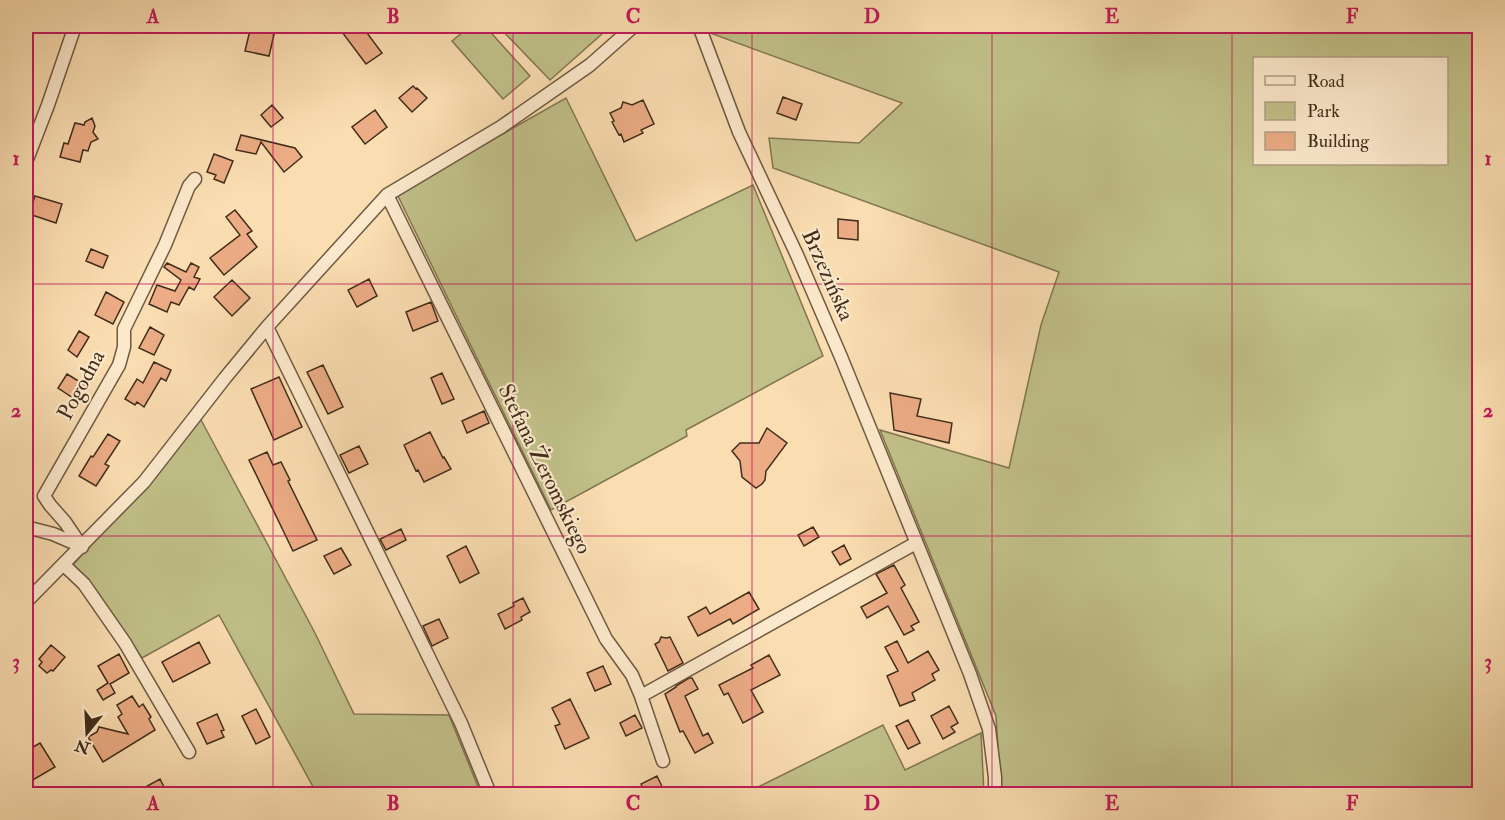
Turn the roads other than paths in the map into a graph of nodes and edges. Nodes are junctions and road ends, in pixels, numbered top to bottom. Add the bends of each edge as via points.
1 (75, 26) edge
2 (634, 26) edge
3 (699, 26) edge
4 (26, 162) edge
5 (195, 179) dead end
6 (387, 195) junction
7 (267, 327) junction
8 (26, 527) edge
9 (916, 543) junction
10 (82, 547) junction
11 (64, 565) junction
12 (26, 602) edge
13 (641, 696) junction
14 (189, 752) dead end
15 (663, 761) dead end
16 (490, 795) edge
17 (995, 795) edge

1 - 4 street
2 - 6 street via 590,65 501,127
3 - 9 street, Brzezińska via 739,132 797,255
5 - 10 street, Pogodna via 124,330 119,365 44,495
6 - 7 street
6 - 13 street, Stefana Żeromskiego via 606,639 632,675
7 - 10 street via 144,482
7 - 16 street via 461,723
8 - 10 street
9 - 13 street
9 - 17 street, Brzezińska via 984,713 992,744
10 - 11 street
11 - 12 street
11 - 14 street via 84,584 125,643
13 - 15 street, Stefana Żeromskiego

